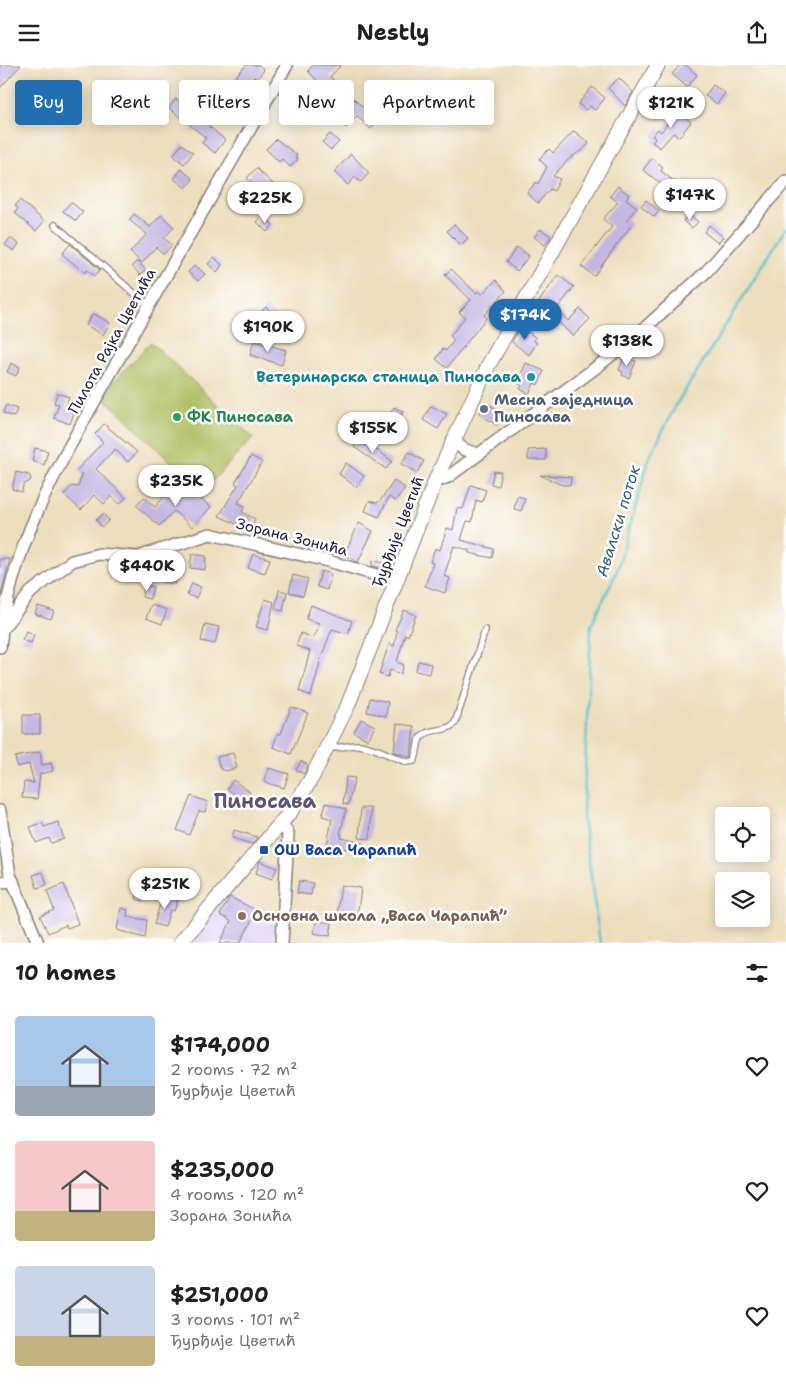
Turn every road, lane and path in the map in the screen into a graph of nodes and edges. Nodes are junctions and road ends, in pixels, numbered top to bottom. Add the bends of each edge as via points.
1 (287, 65) edge
2 (658, 65) edge
3 (786, 181) edge
4 (55, 225) dead end
5 (148, 305) junction
6 (454, 440) junction
7 (478, 454) junction
8 (436, 479) junction
9 (397, 581) junction
10 (9, 592) junction
11 (31, 592) junction
12 (2, 629) junction
13 (485, 630) dead end
14 (0, 647) edge
15 (327, 746) junction
16 (0, 811) edge
17 (282, 822) junction
18 (13, 881) junction
19 (0, 882) edge
20 (38, 943) edge
21 (180, 943) edge
22 (282, 943) edge

1 - 5 street, Пилота Рајка Цветића
2 - 6 street, Ђурђије Цветић via 489,364
3 - 7 street via 706,272 647,326
4 - 5 lane
5 - 10 street, Пилота Рајка Цветића via 46,491
6 - 7 street via 463,449
6 - 8 street, Ђурђије Цветић
7 - 8 street via 444,479
8 - 9 street, Ђурђије Цветић
9 - 11 street, Зорана Зонића via 328,561 210,534 138,557 99,554 85,557 57,571
9 - 15 street, Ђурђије Цветић via 366,661
10 - 11 street
10 - 12 street, Пилота Рајка Цветића
11 - 12 street, Зорана Зонића
12 - 14 street, Пилота Рајка Цветића
13 - 15 lane via 455,723 445,730 423,735 414,761 407,762 365,746 335,749
15 - 17 street, Ђурђије Цветић via 303,793
16 - 18 street
17 - 21 street, Ђурђије Цветић
17 - 22 street via 288,834
18 - 19 street
18 - 20 street

